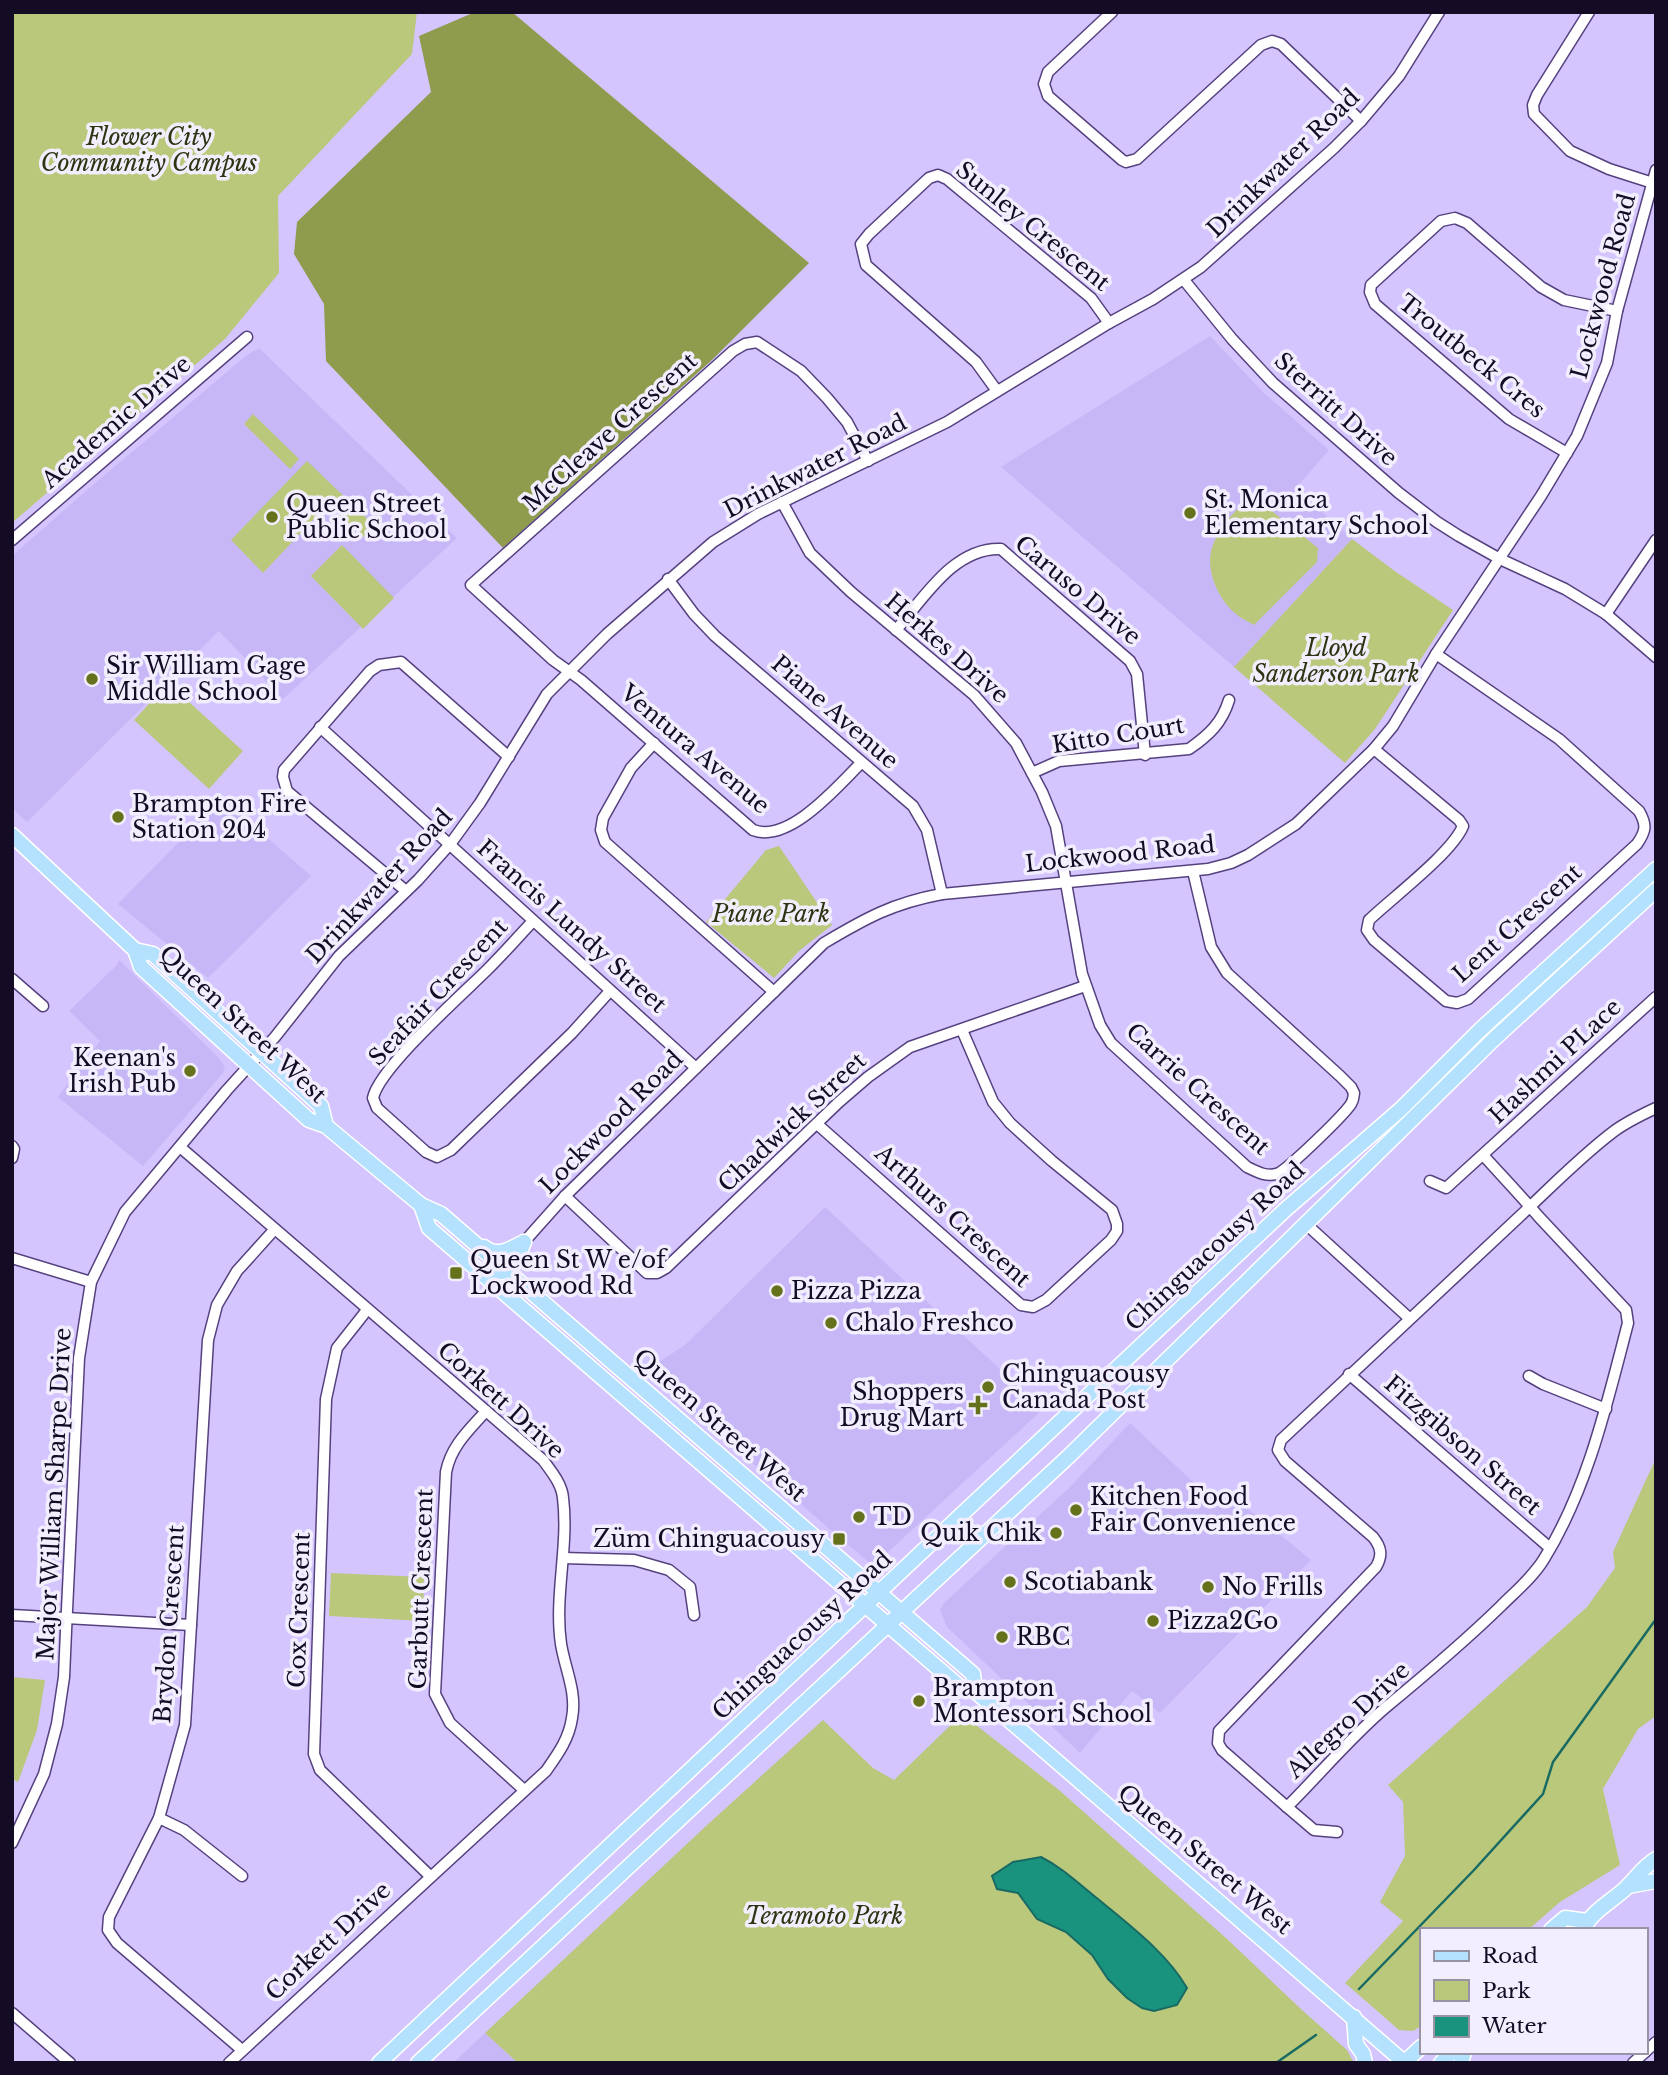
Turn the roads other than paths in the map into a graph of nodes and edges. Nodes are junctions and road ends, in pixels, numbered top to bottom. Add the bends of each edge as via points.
1 (1112, 12) edge
2 (1589, 12) edge
3 (1433, 15) edge
4 (1361, 121) junction
5 (1656, 170) edge
6 (1654, 184) edge
7 (1184, 280) junction
8 (1617, 311) junction
9 (1109, 323) junction
10 (247, 337) dead end
11 (997, 391) junction
12 (1567, 453) junction
13 (868, 461) junction
14 (782, 502) junction
15 (12, 540) edge
16 (1656, 540) edge
17 (1500, 559) junction
18 (668, 579) junction
19 (1606, 614) junction
20 (896, 630) junction
21 (1436, 654) junction
22 (1656, 657) edge
23 (570, 672) junction
24 (1230, 700) dead end
25 (320, 727) junction
26 (654, 743) junction
27 (1374, 749) junction
28 (1145, 755) junction
29 (509, 757) junction
30 (861, 763) junction
31 (1032, 773) junction
32 (12, 835) edge
33 (450, 843) junction
34 (1656, 869) edge
35 (1194, 871) junction
36 (1066, 882) junction
37 (1656, 890) edge
38 (406, 891) junction
39 (942, 894) junction
40 (533, 921) junction
41 (135, 950) junction
42 (12, 979) edge
43 (1086, 986) junction
44 (610, 991) junction
45 (774, 992) junction
46 (1656, 997) edge
47 (43, 1006) dead end
48 (962, 1030) junction
49 (262, 1051) junction
50 (250, 1065) junction
51 (696, 1068) junction
52 (1656, 1108) edge
53 (817, 1124) junction
54 (326, 1126) junction
55 (12, 1146) edge
56 (180, 1147) junction
57 (1483, 1155) junction
58 (12, 1158) edge
59 (1430, 1181) dead end
60 (565, 1196) junction
61 (421, 1205) junction
62 (1530, 1207) junction
63 (1306, 1224) junction
64 (429, 1228) junction
65 (274, 1230) junction
66 (460, 1231) junction
67 (524, 1242) junction
68 (12, 1258) edge
69 (507, 1271) junction
70 (91, 1282) junction
71 (367, 1310) junction
72 (1409, 1318) junction
73 (1349, 1374) junction
74 (1529, 1376) dead end
75 (659, 1403) junction
76 (1606, 1409) junction
77 (486, 1411) junction
78 (647, 1417) junction
79 (1550, 1548) junction
80 (563, 1558) junction
81 (880, 1593) junction
82 (866, 1606) junction
83 (902, 1613) junction
84 (12, 1615) edge
85 (694, 1615) dead end
86 (67, 1618) junction
87 (191, 1625) junction
88 (889, 1626) junction
89 (975, 1691) junction
90 (523, 1789) junction
91 (1287, 1807) junction
92 (159, 1818) junction
93 (1337, 1832) dead end
94 (12, 1843) edge
95 (1656, 1860) edge
96 (430, 1875) junction
97 (242, 1876) dead end
98 (1656, 1881) edge
99 (1628, 1886) junction
100 (1585, 1925) edge
101 (1553, 1928) edge
102 (12, 2013) edge
103 (1354, 2017) junction
104 (1420, 2048) edge
105 (242, 2050) junction
106 (70, 2063) edge
107 (229, 2063) edge
108 (379, 2063) edge
109 (418, 2063) edge
110 (1365, 2063) edge
111 (1405, 2063) edge

1 - 4 street via 1048,72 1044,84 1048,96 1126,162 1137,159 1261,45 1272,41 1281,44
2 - 6 street via 1537,94 1534,114 1570,151
3 - 4 street, Drinkwater Road via 1399,76
4 - 7 street, Drinkwater Road
5 - 6 street, Lockwood Road
6 - 8 street, Lockwood Road
7 - 9 street, Drinkwater Road
7 - 17 street, Sterritt Drive via 1255,365 1323,429 1437,522
8 - 12 street, Lockwood Road via 1607,363
8 - 12 street, Troutbeck Cres via 1564,300 1541,287 1467,223 1455,218 1441,221 1371,285 1375,304 1471,388 1508,418
9 - 11 street, Drinkwater Road
9 - 11 street, Sunley Crescent via 1091,298 947,179 929,178 869,234 861,244 862,255 874,274 976,362
10 - 15 street, Academic Drive
11 - 13 street, Drinkwater Road
12 - 17 street, Lockwood Road
13 - 14 street, Drinkwater Road
13 - 23 street, McCleave Crescent via 847,422 801,371 757,342 733,351 471,585
14 - 18 street, Drinkwater Road via 713,542
14 - 20 street, Herkes Drive via 810,553
16 - 19 street
17 - 19 street, Sterritt Drive
17 - 21 street, Lockwood Road
18 - 23 street, Drinkwater Road
18 - 30 street, Piane Avenue via 715,636
19 - 22 street, Sterritt Drive
20 - 28 street, Caruso Drive via 950,568 974,552 1001,549 1130,662 1137,674
20 - 31 street, Herkes Drive via 974,695 1016,743
21 - 27 street, Lockwood Road
21 - 27 street, Lent Crescent via 1559,739 1639,811 1645,832 1468,999 1446,1001 1374,940 1367,927 1369,920 1446,850 1462,826
23 - 26 street, Ventura Avenue
23 - 29 street, Drinkwater Road via 540,704
24 - 28 street, Kitto Court via 1223,718 1189,749
25 - 29 street via 370,671 401,662
25 - 33 street, Francis Lundy Street
25 - 38 street via 284,770 287,791
26 - 30 street, Ventura Avenue via 760,833 774,833 794,823
26 - 45 street via 631,768 603,818 602,836
27 - 35 street, Lockwood Road via 1296,824 1231,863
28 - 31 street, Kitto Court via 1059,761
29 - 33 street, Drinkwater Road
30 - 39 street, Piane Avenue via 913,806 927,830
31 - 36 street, Herkes Drive via 1056,826
32 - 41 main road, Queen Street West
33 - 38 street, Drinkwater Road
33 - 40 street, Francis Lundy Street
34 - 81 main road, Chinguacousy Road via 1401,1109 1286,1209
35 - 36 street, Lockwood Road
35 - 43 street, Carrie Crescent via 1212,947 1227,973 1351,1087 1350,1105 1279,1173 1259,1173 1111,1043
36 - 39 street, Lockwood Road
36 - 43 street, Carrie Crescent
37 - 63 main road, Chinguacousy Road via 1494,1039
38 - 49 street, Drinkwater Road via 339,956
39 - 45 street, Lockwood Road via 871,915 824,943
40 - 44 street, Francis Lundy Street
40 - 44 street, Seafair Crescent via 413,1043 377,1088 374,1103 387,1117 426,1152 443,1155
41 - 49 main road, Queen Street West via 153,954
41 - 50 main road, Queen Street West via 141,967
42 - 47 street
43 - 48 street, Chadwick Street
44 - 51 street, Francis Lundy Street
45 - 51 street, Lockwood Road
46 - 57 street, Hashmi PLace
48 - 53 street, Chadwick Street via 910,1047 868,1077
48 - 53 street, Arthurs Crescent via 993,1102 1010,1123 1112,1210 1118,1224 1111,1240 1046,1300 1033,1307 1021,1305
49 - 50 street, Drinkwater Road
49 - 54 main road, Queen Street West via 321,1106
50 - 54 main road, Queen Street West via 309,1120
50 - 56 street, Major William Sharpe Drive
51 - 60 street, Lockwood Road
52 - 62 street, Allegro Drive via 1613,1131
53 - 60 street, Chadwick Street via 657,1273 648,1273
54 - 61 main road, Queen Street West
55 - 58 street
56 - 65 street, Corkett Drive
56 - 70 street, Major William Sharpe Drive via 125,1212
57 - 59 street, Hashmi PLace via 1446,1188
57 - 62 street, Hashmi PLace
60 - 67 street, Lockwood Road
61 - 64 main road, Queen Street West
61 - 66 main road, Queen Street West via 441,1214
62 - 72 street, Allegro Drive
62 - 76 street, Allegro Drive via 1626,1310 1628,1324
63 - 72 street
63 - 83 main road, Chinguacousy Road
64 - 69 main road via 438,1226 491,1272
64 - 78 main road, Queen Street West
65 - 71 street, Corkett Drive
65 - 87 street, Brydon Crescent via 237,1271 217,1305 208,1340
66 - 67 main road via 489,1252
66 - 69 main road, Queen Street West
67 - 69 main road
68 - 70 street
69 - 75 main road, Queen Street West
70 - 86 street, Major William Sharpe Drive via 79,1359
71 - 77 street, Corkett Drive
71 - 96 street, Cox Crescent via 337,1348 326,1399 314,1754 320,1770
72 - 73 street, Allegro Drive
73 - 79 street, Fitzgibson Street
73 - 91 street, Allegro Drive via 1283,1435 1278,1450 1284,1461 1373,1537 1381,1560 1228,1720 1218,1737 1222,1750
74 - 76 street
75 - 78 main road
75 - 81 main road, Queen Street West
76 - 79 street, Allegro Drive via 1580,1483
77 - 80 street, Corkett Drive via 555,1476 564,1495
77 - 90 street, Garbutt Crescent via 456,1445 446,1472 435,1693 450,1723
78 - 82 main road, Queen Street West
79 - 91 street, Allegro Drive via 1518,1589 1366,1726
80 - 85 street via 634,1560 669,1570 690,1587
80 - 90 street, Corkett Drive via 561,1644 572,1686 573,1717 564,1746 546,1771
81 - 82 main road, Chinguacousy Road
81 - 83 main road, Queen Street West
82 - 88 main road, Queen Street West
82 - 108 main road, Chinguacousy Road
83 - 88 main road, Chinguacousy Road
83 - 89 main road, Queen Street West via 973,1674
84 - 86 street
86 - 87 street
86 - 94 street, Major William Sharpe Drive via 57,1724 44,1774
87 - 92 street, Brydon Crescent via 185,1725
88 - 89 main road, Queen Street West via 961,1688
88 - 109 main road, Chinguacousy Road
89 - 103 main road, Queen Street West
90 - 96 street, Corkett Drive
91 - 93 street via 1314,1830
92 - 97 street via 184,1830
92 - 105 street, Brydon Crescent via 109,1917 108,1930 117,1943
95 - 99 main road via 1643,1867
96 - 105 street, Corkett Drive
98 - 99 main road
99 - 100 main road
100 - 101 main road via 1565,1918
102 - 106 street
103 - 110 main road via 1356,2044
103 - 111 main road, Queen Street West
104 - 111 main road
105 - 107 street, Corkett Drive

